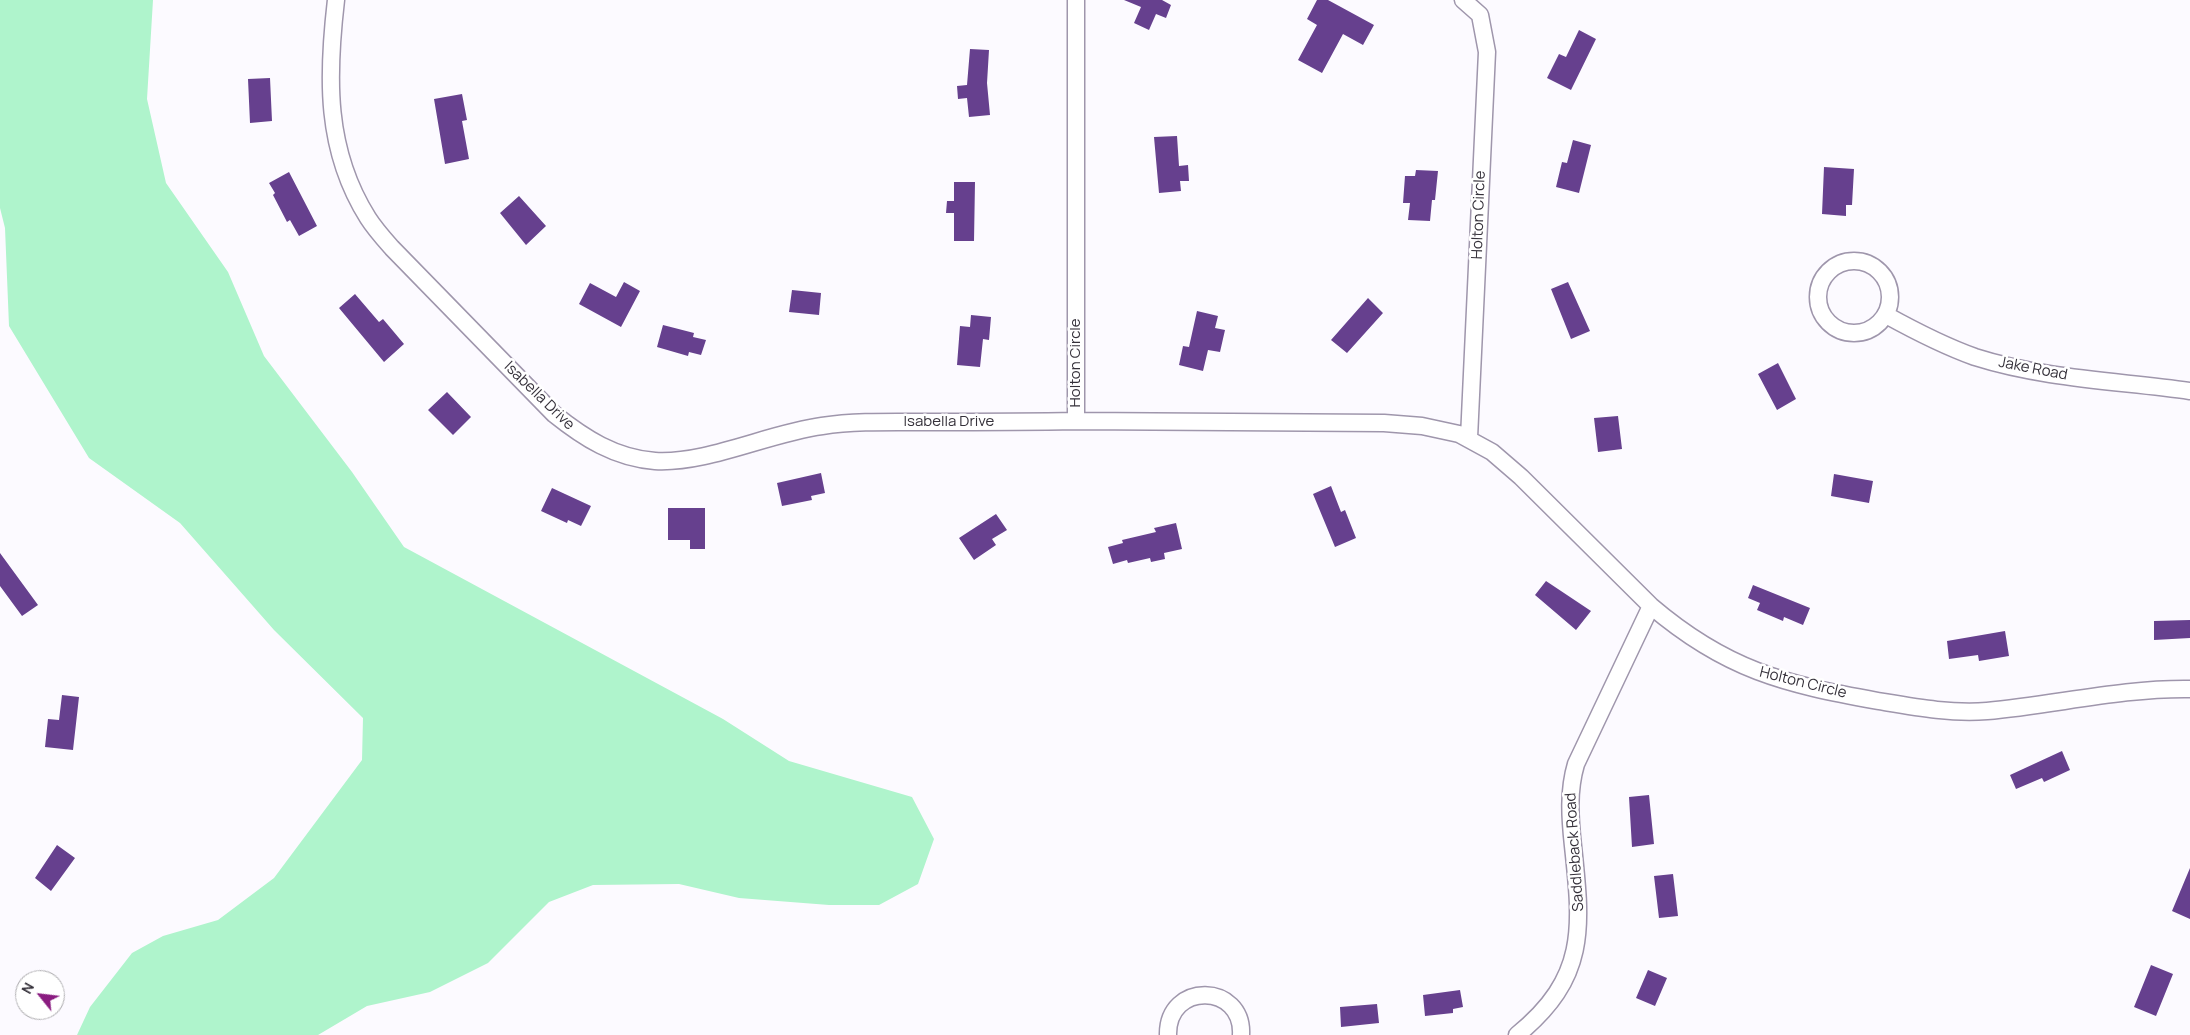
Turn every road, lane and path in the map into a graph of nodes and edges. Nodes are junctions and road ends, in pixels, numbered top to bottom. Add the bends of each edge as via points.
1 (336, 0) edge
2 (1076, 0) edge
3 (1463, 0) edge
4 (1886, 315) junction
5 (2190, 391) edge
6 (1076, 421) junction
7 (1469, 438) junction
8 (1651, 606) junction
9 (2190, 689) edge
10 (1168, 1035) edge
11 (1241, 1035) edge
12 (1517, 1035) edge

1 - 6 street, Isabella Drive via 330,92 334,130 343,166 368,218 392,248 547,407 583,437 618,454 656,461 694,457 824,425
2 - 6 street, Holton Circle
3 - 7 street, Holton Circle via 1480,15 1487,52
4 - 4 street via 1890,304 1887,281 1871,264 1860,260 1848,261 1827,272 1818,294 1819,306 1833,326 1850,332 1867,331
4 - 5 street, Jake Road via 1926,338 1976,357 2039,372
6 - 7 street, Holton Circle via 1384,423 1441,429
7 - 8 street, Holton Circle via 1492,452 1521,477
8 - 9 street, Holton Circle via 1705,647 1757,672 1794,684 1908,706 1946,711 1985,711 2120,692
8 - 12 street, Saddleback Road via 1570,782 1580,913 1572,962 1563,984 1548,1006
10 - 11 street via 1172,1014 1179,1005 1201,995 1213,995 1233,1007 1239,1018

